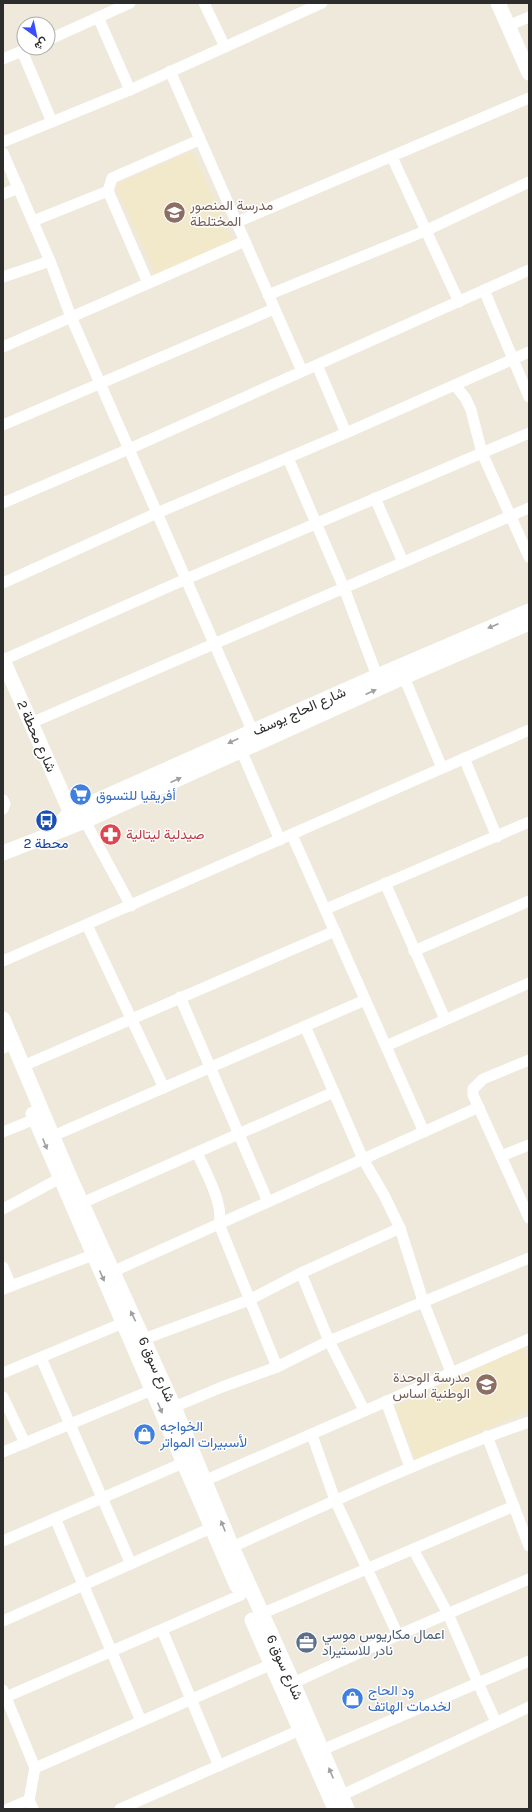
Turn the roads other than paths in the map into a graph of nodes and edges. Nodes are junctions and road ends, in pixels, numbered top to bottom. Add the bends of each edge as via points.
1 (130, 3) edge
2 (204, 3) edge
3 (322, 3) edge
4 (498, 3) edge
5 (529, 16) edge
6 (98, 17) junction
7 (508, 26) junction
8 (56, 36) edge
9 (225, 47) junction
10 (16, 54) edge
11 (28, 56) edge
12 (3, 59) edge
13 (170, 71) junction
14 (529, 73) edge
15 (130, 90) junction
16 (529, 98) edge
17 (52, 122) junction
18 (199, 140) junction
19 (3, 142) edge
20 (3, 153) edge
21 (392, 158) junction
22 (529, 182) edge
23 (18, 188) junction
24 (108, 191) junction
25 (3, 194) edge
26 (33, 221) junction
27 (237, 222) junction
28 (425, 231) junction
29 (245, 241) junction
30 (50, 261) junction
31 (529, 270) edge
32 (3, 277) edge
33 (148, 284) junction
34 (484, 290) junction
35 (268, 295) junction
36 (459, 302) junction
37 (274, 309) junction
38 (71, 317) junction
39 (3, 347) edge
40 (529, 352) edge
41 (513, 359) junction
42 (317, 365) junction
43 (302, 371) junction
44 (100, 384) junction
45 (455, 385) junction
46 (529, 396) edge
47 (3, 425) edge
48 (346, 433) junction
49 (529, 433) edge
50 (129, 449) junction
51 (482, 453) junction
52 (288, 458) junction
53 (375, 498) junction
54 (3, 503) edge
55 (529, 508) edge
56 (157, 513) junction
57 (511, 516) junction
58 (316, 523) junction
59 (529, 557) edge
60 (403, 562) junction
61 (186, 579) junction
62 (3, 583) edge
63 (344, 588) junction
64 (529, 611) edge
65 (529, 623) edge
66 (214, 645) junction
67 (3, 660) edge
68 (377, 676) junction
69 (404, 677) junction
70 (7, 680) edge
71 (31, 723) junction
72 (529, 730) edge
73 (254, 732) junction
74 (241, 750) junction
75 (464, 758) junction
76 (442, 768) junction
77 (3, 800) edge
78 (3, 809) edge
79 (77, 819) junction
80 (529, 822) edge
81 (292, 834) junction
82 (497, 836) junction
83 (280, 840) junction
84 (3, 853) edge
85 (385, 883) junction
86 (529, 901) edge
87 (130, 906) junction
88 (326, 909) junction
89 (87, 925) junction
90 (335, 931) junction
91 (414, 951) junction
92 (3, 961) edge
93 (529, 983) edge
94 (180, 997) junction
95 (365, 1000) junction
96 (131, 1018) junction
97 (445, 1018) junction
98 (3, 1019) edge
99 (305, 1026) junction
100 (4, 1046) edge
101 (386, 1046) junction
102 (529, 1060) edge
103 (23, 1066) junction
104 (209, 1067) junction
105 (164, 1088) junction
106 (334, 1092) junction
107 (479, 1107) junction
108 (35, 1119) junction
109 (3, 1132) edge
110 (424, 1132) junction
111 (238, 1133) junction
112 (53, 1136) junction
113 (529, 1144) edge
114 (196, 1153) junction
115 (501, 1156) junction
116 (363, 1159) junction
117 (64, 1176) junction
118 (268, 1202) junction
119 (82, 1203) junction
120 (3, 1209) edge
121 (529, 1218) edge
122 (219, 1224) junction
123 (400, 1228) junction
124 (93, 1255) junction
125 (529, 1258) edge
126 (3, 1267) edge
127 (112, 1272) junction
128 (301, 1273) junction
129 (7, 1288) edge
130 (249, 1300) junction
131 (423, 1301) junction
132 (123, 1323) junction
133 (529, 1339) edge
134 (144, 1340) junction
135 (329, 1341) junction
136 (41, 1358) junction
137 (277, 1367) junction
138 (3, 1372) edge
139 (451, 1372) junction
140 (152, 1390) junction
141 (3, 1397) edge
142 (386, 1401) junction
143 (174, 1407) junction
144 (364, 1410) junction
145 (529, 1422) edge
146 (70, 1424) junction
147 (312, 1435) junction
148 (487, 1436) junction
149 (25, 1443) junction
150 (3, 1452) edge
151 (183, 1463) junction
152 (410, 1467) junction
153 (204, 1481) junction
154 (102, 1498) junction
155 (335, 1500) junction
156 (514, 1506) junction
157 (55, 1518) junction
158 (211, 1528) junction
159 (3, 1540) edge
160 (529, 1546) edge
161 (232, 1547) junction
162 (413, 1550) junction
163 (131, 1564) junction
164 (367, 1569) junction
165 (529, 1579) edge
166 (83, 1585) junction
167 (241, 1595) junction
168 (261, 1614) junction
169 (448, 1614) junction
170 (3, 1621) edge
171 (162, 1630) junction
172 (398, 1635) junction
173 (111, 1652) junction
174 (529, 1661) edge
175 (272, 1664) junction
176 (293, 1683) junction
177 (478, 1683) junction
178 (4, 1693) edge
179 (191, 1699) junction
180 (529, 1707) edge
181 (141, 1721) junction
182 (496, 1722) junction
183 (300, 1730) junction
184 (316, 1753) junction
185 (219, 1766) junction
186 (35, 1768) junction
187 (338, 1803) edge
188 (31, 1805) edge
189 (8, 1809) edge
190 (120, 1809) edge

1 - 6 street
2 - 9 street
3 - 9 street
4 - 7 street
5 - 7 street
6 - 8 street
6 - 15 street
7 - 14 street
9 - 13 street
10 - 12 street
11 - 17 street
13 - 15 street
13 - 18 street
15 - 17 street
16 - 21 street
17 - 19 street
18 - 24 street via 112,178
18 - 27 street
20 - 23 street
21 - 27 street
21 - 28 street
22 - 28 street
23 - 25 street
23 - 26 street
24 - 26 street
24 - 33 street
26 - 30 street
27 - 29 street
28 - 35 street
28 - 36 street
29 - 33 street
29 - 35 street
30 - 32 street
30 - 38 street
31 - 34 street
33 - 38 street
34 - 36 street
34 - 41 street
35 - 37 street
36 - 42 street
37 - 43 street
37 - 44 street
38 - 39 street
38 - 44 street
40 - 41 street
41 - 45 street
41 - 46 street
42 - 43 street
42 - 48 street
43 - 50 street
44 - 47 street
44 - 50 street
45 - 48 street
45 - 51 street via 471,410
48 - 52 street
49 - 51 street
50 - 54 street
50 - 56 street
51 - 53 street
51 - 57 street
52 - 56 street
52 - 58 street
53 - 58 street
53 - 60 street
55 - 57 street
56 - 61 street
56 - 62 street
57 - 59 street
57 - 60 street
58 - 61 street
58 - 63 street
60 - 63 street
61 - 66 street
61 - 67 street
63 - 66 street
63 - 68 street
64 -> 68 street, شارع الحاج يوسف
65 - 69 street, شارع الحاج يوسف
66 - 71 street
66 - 73 street
67 - 70 street, شارع محطة 2
68 - 73 street, شارع الحاج يوسف
74 -> 69 street, شارع الحاج يوسف
69 - 76 street
70 - 71 street, شارع محطة 2
71 - 79 street, شارع محطة 2
72 - 75 street
73 -> 79 street, شارع الحاج يوسف
79 -> 74 street, شارع الحاج يوسف
74 - 83 street
75 - 76 street
75 - 82 street
76 - 81 street
77 - 78 street
79 - 84 street via 46,837
79 - 87 street
80 - 82 street
81 - 83 street
81 - 88 street
82 - 85 street
83 - 87 street
85 - 88 street
85 - 91 street
86 - 91 street
87 - 89 street
88 - 90 street
89 - 92 street
89 - 96 street
90 - 94 street
90 - 95 street
91 - 97 street
93 - 97 street
94 - 96 street
94 - 104 street
95 - 99 street
95 - 101 street
96 - 103 street
96 - 105 street
97 - 101 street
98 - 103 street, شارع سوق 6
99 - 104 street
99 - 106 street
100 - 108 street, شارع سوق 6
101 - 110 street
102 - 107 street via 478,1083 473,1089 473,1095
103 - 112 street, شارع سوق 6
104 - 105 street
104 - 111 street
105 - 112 street
106 - 111 street
106 - 116 street
107 - 110 street
107 - 115 street
108 - 109 street
108 -> 117 street, شارع سوق 6
110 - 116 street
111 - 114 street
111 - 118 street
112 - 117 street, شارع سوق 6
113 - 115 street
114 - 119 street
114 - 122 street via 219,1206
115 - 121 street
116 - 118 street
116 - 123 street via 390,1205
117 - 119 street, شارع سوق 6
117 - 120 street
117 - 124 street, شارع سوق 6
118 - 122 street
119 - 127 street, شارع سوق 6
122 - 127 street
122 - 130 street
123 - 128 street
123 - 131 street
124 - 129 street
124 -> 132 street, شارع سوق 6
125 - 131 street
126 - 129 street
134 -> 127 street, شارع سوق 6
128 - 130 street
128 - 135 street
130 - 134 street
130 - 137 street
131 - 135 street
131 - 139 street
132 - 136 street
132 - 140 street, شارع سوق 6
133 - 139 street
134 - 143 street, شارع سوق 6
135 - 137 street
135 - 144 street
136 - 138 street
136 - 146 street
137 - 143 street
139 - 142 street
140 - 146 street
140 -> 151 street, شارع سوق 6
141 - 149 street
142 - 144 street
142 - 152 street
143 - 153 street, شارع سوق 6
144 - 147 street
145 - 148 street
146 - 149 street
146 - 154 street
147 - 153 street
147 - 155 street
148 - 152 street
148 - 156 street
149 - 150 street
151 - 154 street
151 - 158 street, شارع سوق 6
152 - 155 street
161 -> 153 street, شارع سوق 6
154 - 157 street
154 - 163 street
155 - 161 street
155 - 164 street
156 - 160 street
156 - 162 street
157 - 159 street
157 - 166 street
158 - 163 street
158 - 167 street, شارع سوق 6
161 - 168 street, شارع سوق 6
162 - 164 street
162 - 169 street
163 - 166 street
164 - 168 street
164 - 172 street
165 - 169 street
166 - 170 street
166 - 173 street
167 - 171 street
167 - 175 street, شارع سوق 6
168 - 176 street, شارع سوق 6
169 - 172 street
169 - 177 street
171 - 173 street
171 - 179 street
172 - 176 street
173 - 178 street
173 - 181 street
174 - 177 street
175 - 179 street
175 - 183 street, شارع سوق 6
176 - 184 street, شارع سوق 6
177 - 182 street
177 - 184 street
178 - 186 street
179 - 181 street
179 - 185 street
180 - 182 street
181 - 186 street
182 - 187 street
183 - 184 street, شارع سوق 6
183 - 185 street
184 - 187 street, شارع سوق 6
185 - 190 street
186 - 188 street
188 - 189 street

